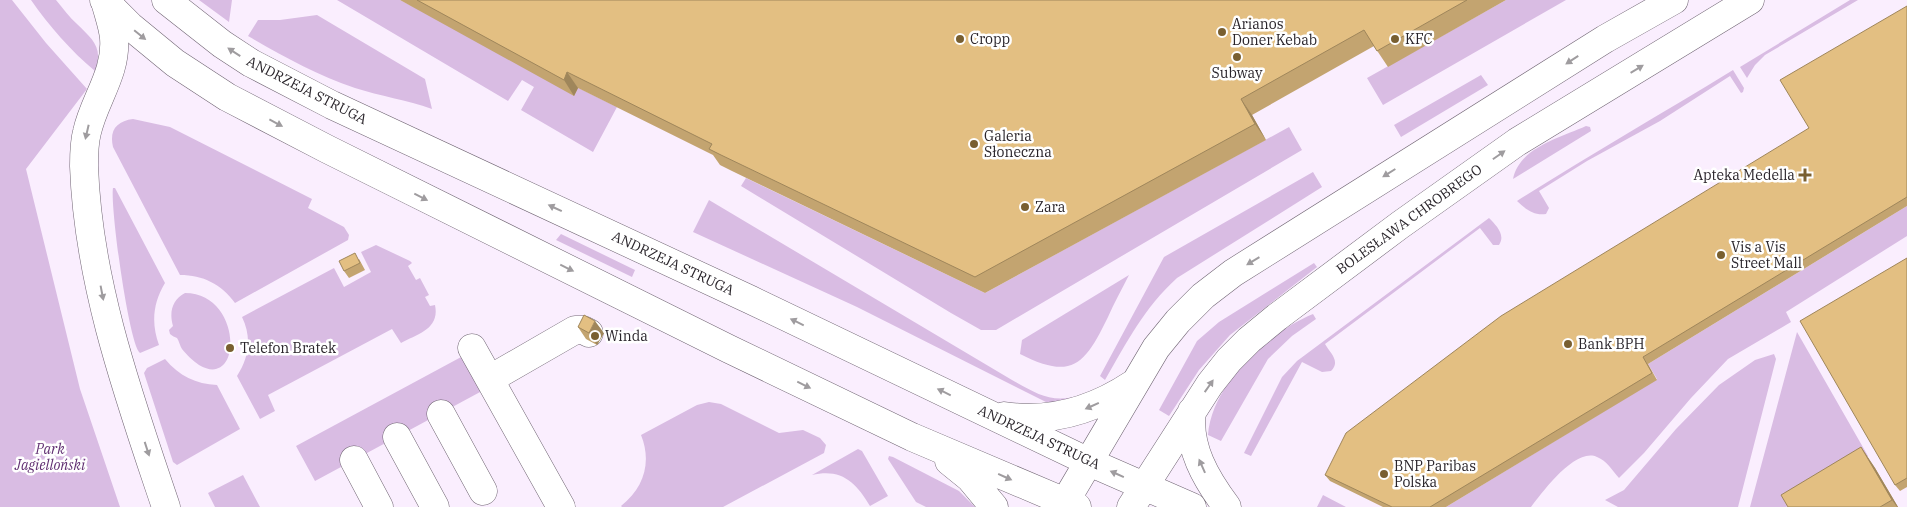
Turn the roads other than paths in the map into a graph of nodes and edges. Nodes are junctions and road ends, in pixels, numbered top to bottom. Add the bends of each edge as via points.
1 (166, 0) edge
2 (1674, 0) edge
3 (1750, 0) edge
4 (104, 1) edge
5 (589, 333) edge
6 (472, 348) dead end
7 (490, 379) junction
8 (1134, 384) junction
9 (1192, 411) junction
10 (988, 413) junction
11 (441, 414) dead end
12 (398, 436) dead end
13 (912, 437) junction
14 (354, 460) dead end
15 (1089, 462) junction
16 (483, 491) dead end
17 (1138, 497) edge
18 (1068, 505) edge
19 (166, 507) edge
20 (379, 507) edge
21 (435, 507) edge
22 (561, 507) edge
23 (994, 507) edge
24 (1192, 507) edge
25 (1227, 507) edge

10 -> 1 street, ANDRZEJA STRUGA via 332,105 251,63
2 -> 8 street via 1605,39 1233,273 1178,321 1156,348
9 -> 3 street, BOLESŁAWA CHROBREGO via 1215,378 1249,340 1385,236 1516,142
4 -> 13 street via 175,63 227,97 433,203
4 -> 19 street via 114,38 113,56 84,146 90,226 105,312
5 - 7 street via 575,330
6 - 7 street
7 - 22 street
8 -> 10 street via 1116,396 1066,415 1027,419
8 - 15 street
9 - 17 street, BOLESŁAWA CHROBREGO
25 -> 9 street via 1196,452 1191,433
10 - 15 street, ANDRZEJA STRUGA
11 - 16 street
12 - 21 street
13 -> 18 street
13 - 23 street via 957,466
14 - 20 street
17 -> 15 street, ANDRZEJA STRUGA
15 - 18 street
17 - 24 street, ANDRZEJA STRUGA

